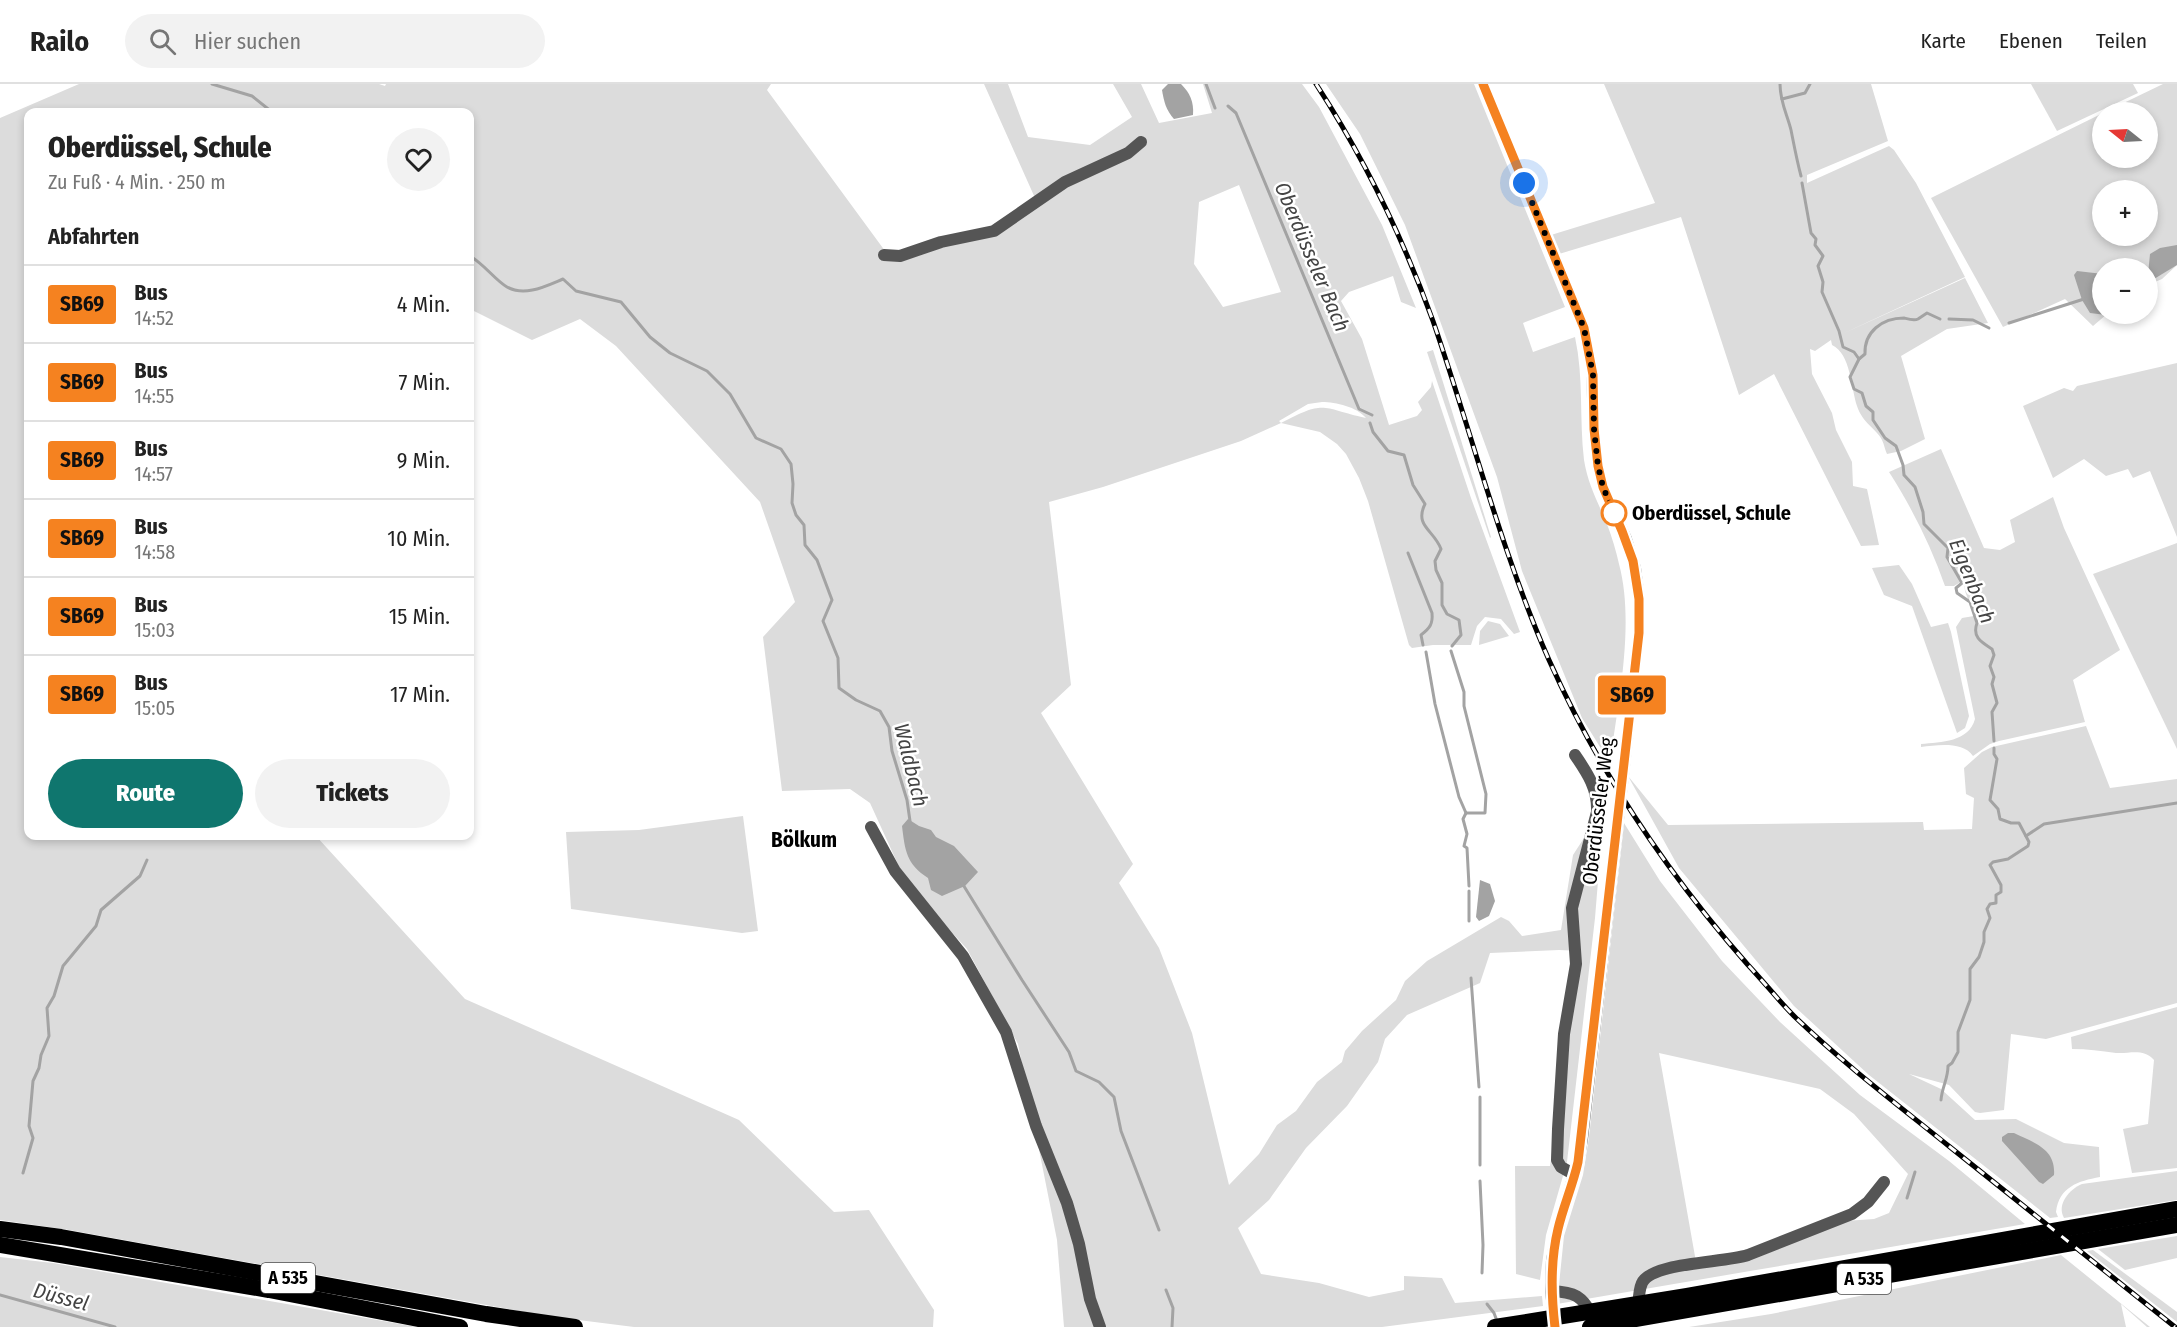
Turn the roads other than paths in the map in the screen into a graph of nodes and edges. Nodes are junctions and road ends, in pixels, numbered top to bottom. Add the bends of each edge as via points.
1 (1483, 84) edge
2 (1141, 142) dead end
3 (884, 255) dead end
4 (1575, 755) dead end
5 (871, 827) dead end
6 (1575, 1175) junction
7 (1884, 1182) dead end
8 (2177, 1209) edge
9 (2177, 1225) edge
10 (0, 1229) edge
11 (0, 1245) edge
12 (1551, 1292) junction
13 (1688, 1303) junction
14 (460, 1327) edge
15 (575, 1327) edge
16 (1100, 1327) edge
17 (1495, 1327) edge
18 (1555, 1327) edge
19 (1590, 1327) edge
20 (1598, 1327) edge
21 (1636, 1327) edge

1 - 6 street, Oberdüsseler Weg via 1584,328 1593,375 1598,466 1626,539 1639,592 1623,772
2 - 3 street via 1128,153 1065,182 993,231 900,256
4 - 6 street, Oberdüsseler Weg via 1592,781 1598,804 1572,908 1576,964 1564,1034 1558,1119 1557,1160 1566,1172
5 - 16 street via 896,871 963,957 1006,1032 1073,1223
6 - 12 street, Oberdüsseler Weg via 1558,1228
7 - 21 street via 1852,1214 1748,1255 1667,1268 1648,1275 1640,1290
8 - 13 highway, A 535 via 2024,1235
9 - 13 highway, A 535
10 - 15 highway, A 535
11 - 14 highway, A 535
12 - 18 street, Oberdüsseler Weg
12 - 20 street via 1585,1301
13 - 17 highway, A 535
13 - 19 highway, A 535

